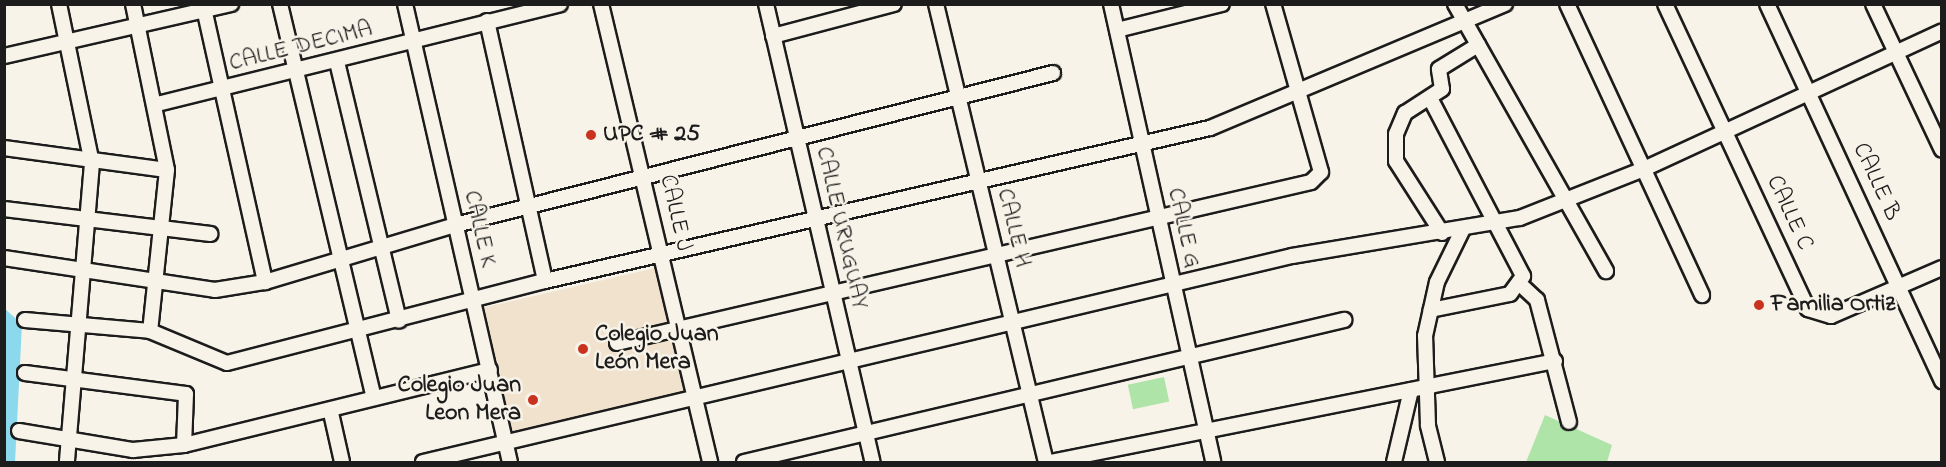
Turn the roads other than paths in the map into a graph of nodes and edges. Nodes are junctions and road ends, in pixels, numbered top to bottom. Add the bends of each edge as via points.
1 (59, 4) edge
2 (133, 4) edge
3 (231, 4) edge
4 (280, 4) edge
5 (405, 4) edge
6 (560, 4) edge
7 (601, 4) edge
8 (766, 4) edge
9 (894, 4) edge
10 (936, 4) edge
11 (1111, 4) edge
12 (1222, 4) edge
13 (1273, 4) edge
14 (1455, 4) edge
15 (1505, 4) edge
16 (1567, 4) edge
17 (1665, 4) edge
18 (1767, 4) edge
19 (1872, 4) edge
20 (204, 8) edge
21 (486, 21) junction
22 (1463, 21) junction
23 (139, 27) junction
24 (1117, 30) junction
25 (1941, 31) edge
26 (773, 36) junction
27 (413, 42) junction
28 (69, 45) junction
29 (1478, 45) junction
30 (1894, 53) junction
31 (4, 56) edge
32 (337, 62) junction
33 (295, 72) junction
34 (1053, 72) dead end
35 (222, 91) junction
36 (1298, 91) junction
37 (1809, 93) junction
38 (958, 96) junction
39 (1430, 98) junction
40 (157, 104) junction
41 (1726, 129) junction
42 (797, 137) junction
43 (1140, 143) junction
44 (4, 148) edge
45 (1941, 149) edge
46 (92, 163) junction
47 (1644, 169) junction
48 (167, 170) junction
49 (644, 176) junction
50 (979, 181) junction
51 (1569, 202) junction
52 (531, 207) junction
53 (4, 209) edge
54 (1156, 214) junction
55 (89, 216) junction
56 (817, 221) junction
57 (1498, 222) junction
58 (162, 224) junction
59 (455, 225) junction
60 (1462, 229) junction
61 (1442, 233) junction
62 (210, 234) dead end
63 (381, 248) junction
64 (997, 255) junction
65 (662, 257) junction
66 (4, 258) edge
67 (338, 261) junction
68 (85, 268) junction
69 (1941, 268) edge
70 (1606, 271) dead end
71 (158, 278) junction
72 (545, 281) junction
73 (265, 282) junction
74 (1521, 285) junction
75 (1173, 286) junction
76 (1901, 286) junction
77 (833, 293) junction
78 (1702, 295) dead end
79 (472, 302) junction
80 (1431, 310) junction
81 (25, 320) dead end
82 (1344, 320) dead end
83 (399, 321) junction
84 (1013, 323) junction
85 (78, 326) junction
86 (680, 327) junction
87 (358, 331) junction
88 (150, 332) junction
89 (617, 343) dead end
90 (1187, 354) junction
91 (849, 361) junction
92 (1555, 361) junction
93 (490, 370) junction
94 (25, 373) dead end
95 (73, 379) junction
96 (1941, 381) edge
97 (1427, 387) junction
98 (1411, 390) junction
99 (697, 397) junction
100 (1033, 397) junction
101 (374, 398) junction
102 (331, 413) junction
103 (1569, 422) dead end
104 (19, 431) dead end
105 (1206, 435) junction
106 (867, 436) junction
107 (69, 441) junction
108 (505, 443) junction
109 (184, 445) junction
110 (67, 462) edge
111 (342, 462) edge
112 (423, 462) edge
113 (510, 462) edge
114 (710, 462) edge
115 (744, 462) edge
116 (873, 462) edge
117 (1048, 462) edge
118 (1213, 462) edge
119 (1394, 462) edge
120 (1437, 462) edge

1 - 28 street
2 - 23 street
3 - 20 street
4 - 33 street
5 - 27 street, CALLE K
6 - 21 street, CALLE DECIMA
7 - 49 street, CALLE J
8 - 26 street, CALLE URUGUAY
9 - 26 street
10 - 38 street, CALLE H
11 - 24 street, CALLE G
12 - 24 street
13 - 36 street
14 - 22 street
15 - 22 street
16 - 47 street
17 - 41 street, CALLE C
18 - 37 street, CALLE B
19 - 30 street
20 - 23 street
20 - 35 street
21 - 27 street, CALLE DECIMA
21 - 52 street
22 - 29 street
22 - 36 street
23 - 28 street
23 - 40 street
24 - 43 street, CALLE G
25 - 30 street
26 - 42 street, CALLE URUGUAY
27 - 32 street, CALLE DECIMA
27 - 59 street, CALLE K
28 - 31 street
28 - 46 street
29 - 39 street via 1439,69 1442,89
29 - 51 street
30 - 37 street
30 - 45 street
32 - 33 street, CALLE DECIMA
32 - 63 street
33 - 35 street, CALLE DECIMA
33 - 67 street
34 - 38 street
35 - 40 street, CALLE DECIMA
35 - 73 street
36 - 43 street via 1210,128
36 - 54 street via 1321,172 1311,182
37 - 41 street
37 - 76 street, CALLE B
38 - 42 street
38 - 50 street, CALLE H
39 - 57 street
39 - 61 street via 1404,114 1395,157
40 - 48 street
41 - 47 street
41 - 76 street, CALLE C via 1811,311 1830,316
42 - 49 street
42 - 56 street, CALLE URUGUAY
43 - 50 street
43 - 54 street, CALLE G
44 - 46 street
46 - 48 street
46 - 55 street
47 - 51 street
47 - 78 street
48 - 58 street
49 - 52 street
49 - 65 street, CALLE J
50 - 56 street
50 - 64 street, CALLE H
51 - 57 street
51 - 70 street
52 - 59 street
52 - 72 street
53 - 55 street
54 - 64 street
54 - 75 street, CALLE G
55 - 58 street
55 - 68 street
56 - 65 street
56 - 77 street, CALLE URUGUAY
57 - 60 street
57 - 74 street via 1522,271
58 - 62 street
58 - 71 street
59 - 63 street
59 - 79 street, CALLE K
60 - 61 street
60 - 80 street via 1437,282
61 - 75 street via 1292,256
63 - 67 street
63 - 83 street
64 - 77 street
64 - 84 street, CALLE H
65 - 72 street
65 - 86 street, CALLE J
66 - 68 street
67 - 73 street
67 - 87 street
68 - 71 street
68 - 85 street
69 - 76 street, CALLE C
71 - 73 street via 215,290
71 - 88 street
72 - 79 street
74 - 80 street via 1510,294
74 - 92 street via 1537,300
75 - 84 street
75 - 90 street, CALLE G
76 - 96 street, CALLE B
77 - 86 street
77 - 91 street, CALLE URUGUAY
79 - 83 street
79 - 93 street, CALLE K
80 - 97 street
81 - 85 street
82 - 90 street
83 - 87 street
84 - 91 street
84 - 100 street, CALLE H
85 - 88 street
85 - 95 street
86 - 89 street
86 - 99 street, CALLE J
87 - 88 street via 227,363
87 - 101 street
90 - 100 street
90 - 105 street, CALLE G
91 - 99 street
91 - 106 street, CALLE URUGUAY
92 - 97 street
92 - 103 street
93 - 101 street
93 - 108 street, CALLE K
94 - 95 street
95 - 107 street
95 - 109 street via 186,394
97 - 98 street
97 - 120 street
98 - 105 street
98 - 119 street
99 - 108 street
99 - 114 street, CALLE J
100 - 106 street
100 - 117 street, CALLE H
101 - 102 street
102 - 109 street
102 - 111 street
104 - 107 street
105 - 117 street
105 - 118 street, CALLE G
106 - 115 street
106 - 116 street, CALLE URUGUAY
107 - 109 street via 133,450
107 - 110 street
108 - 112 street
108 - 113 street, CALLE K

